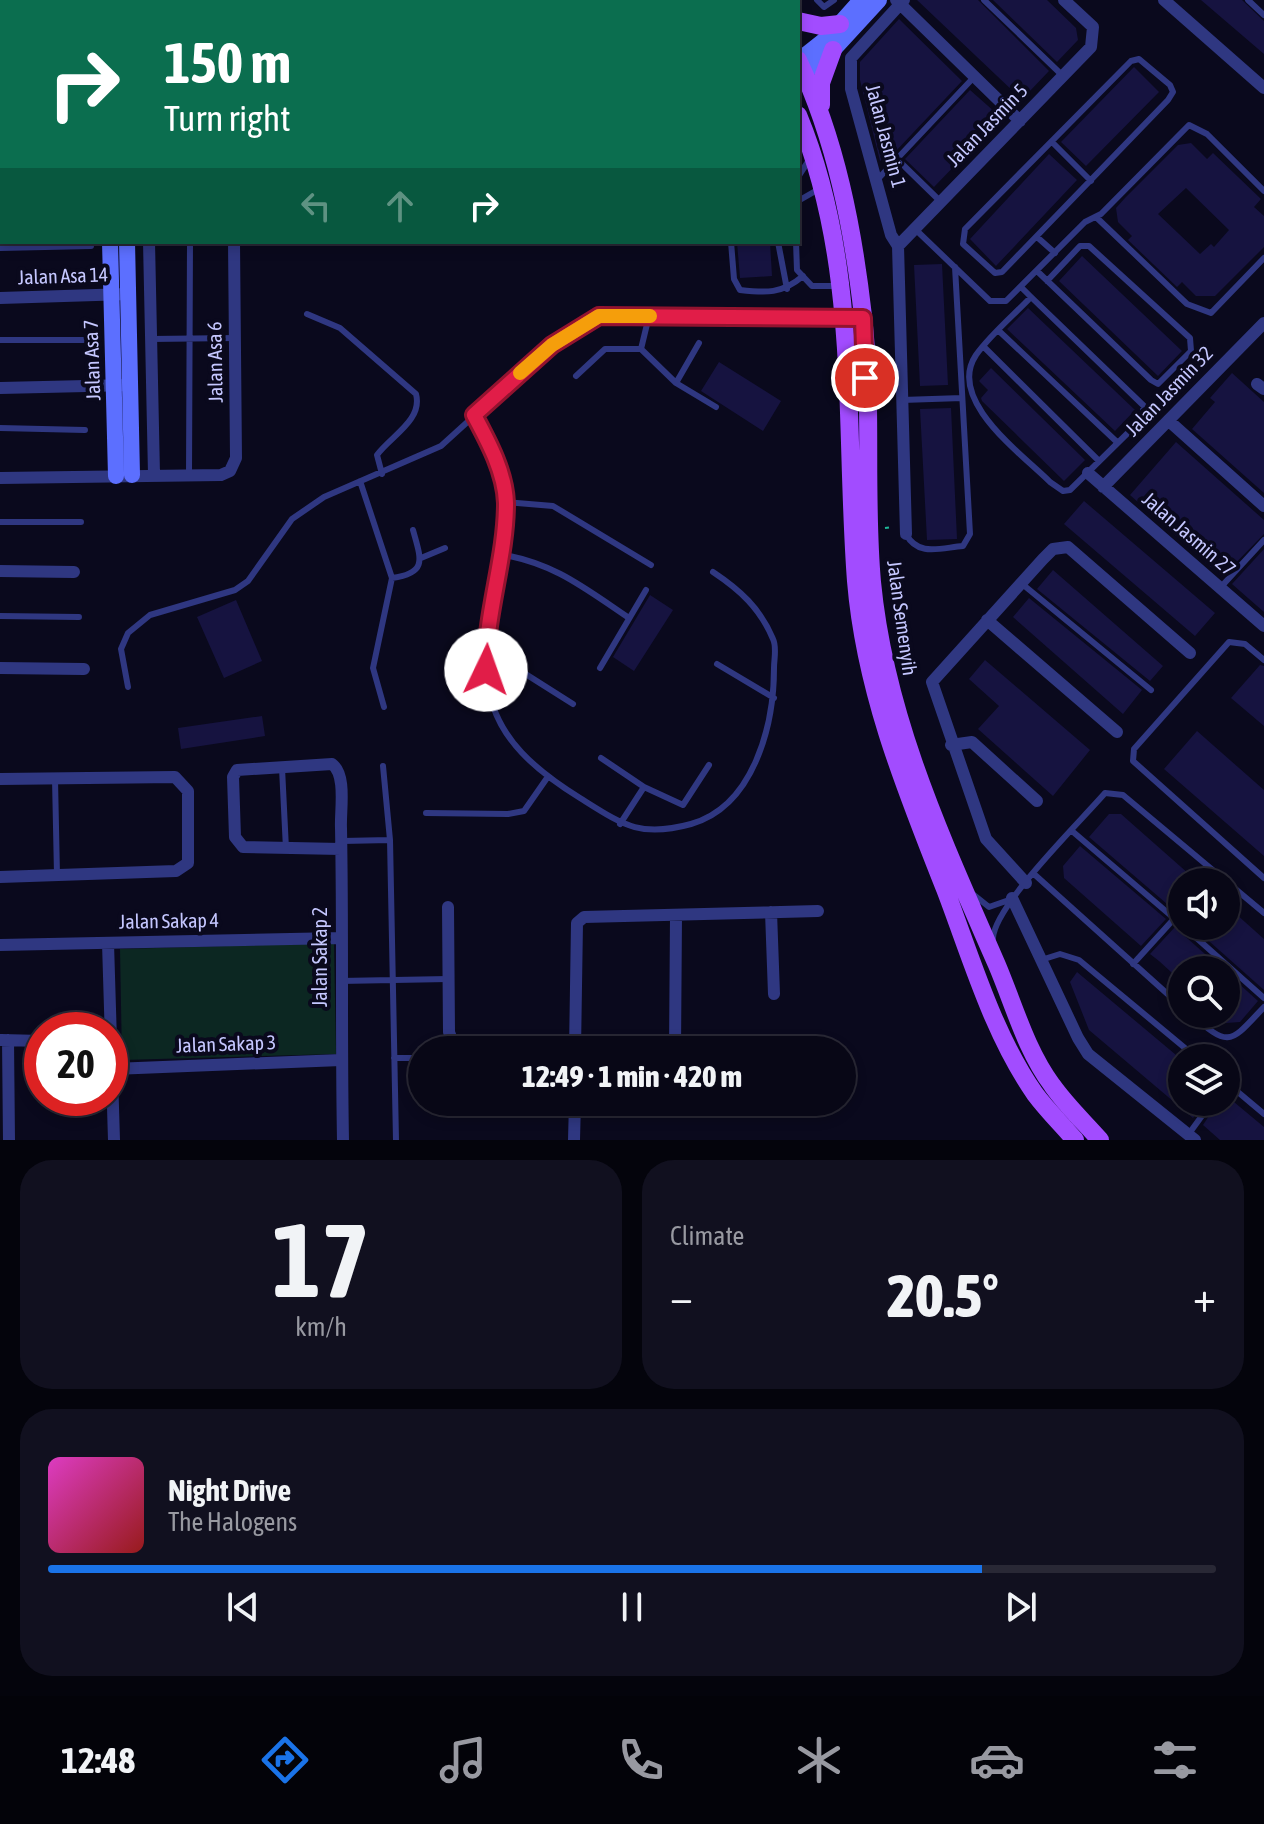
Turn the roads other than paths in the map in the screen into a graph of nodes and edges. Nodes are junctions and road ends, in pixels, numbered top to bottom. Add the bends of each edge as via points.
1 (817, 0) edge
2 (834, 0) edge
3 (861, 0) edge
4 (879, 0) edge
5 (984, 0) edge
6 (1064, 0) edge
7 (1164, 0) edge
8 (1248, 0) edge
9 (900, 1) edge
10 (1264, 15) edge
11 (800, 21) edge
12 (840, 24) junction
13 (833, 50) junction
14 (800, 64) edge
15 (800, 65) edge
16 (800, 67) edge
17 (975, 76) junction
18 (1063, 76) junction
19 (1264, 88) edge
20 (800, 120) edge
21 (1020, 121) junction
22 (824, 126) junction
23 (1052, 142) junction
24 (813, 155) junction
25 (897, 159) junction
26 (800, 172) edge
27 (877, 180) junction
28 (1091, 181) junction
29 (823, 188) junction
30 (1264, 191) edge
31 (800, 200) edge
32 (941, 202) junction
33 (1096, 217) junction
34 (915, 229) junction
35 (1037, 237) junction
36 (110, 244) edge
37 (127, 244) edge
38 (149, 244) edge
39 (190, 244) edge
40 (234, 244) edge
41 (731, 244) edge
42 (778, 244) edge
43 (796, 244) edge
44 (91, 246) dead end
45 (898, 246) junction
46 (0, 248) edge
47 (1055, 253) junction
48 (1264, 258) edge
49 (955, 267) junction
50 (1037, 271) junction
51 (803, 276) junction
52 (1047, 281) junction
53 (843, 286) junction
54 (1021, 287) junction
55 (787, 289) junction
56 (110, 294) junction
57 (128, 294) junction
58 (1031, 297) junction
59 (0, 298) edge
60 (307, 314) dead end
61 (649, 316) junction
62 (855, 318) junction
63 (1264, 323) edge
64 (999, 331) junction
65 (235, 338) junction
66 (151, 339) junction
67 (191, 339) junction
68 (0, 340) edge
69 (84, 340) dead end
70 (699, 343) dead end
71 (984, 347) junction
72 (641, 349) junction
73 (576, 376) dead end
74 (676, 383) junction
75 (130, 385) junction
76 (112, 386) junction
77 (0, 388) edge
78 (962, 398) junction
79 (902, 400) junction
80 (716, 407) dead end
81 (474, 415) junction
82 (1169, 421) junction
83 (0, 428) edge
84 (85, 430) dead end
85 (1118, 443) junction
86 (1099, 461) junction
87 (1088, 473) junction
88 (154, 474) junction
89 (382, 474) junction
90 (124, 475) junction
91 (189, 475) junction
92 (0, 478) edge
93 (360, 481) junction
94 (1103, 487) junction
95 (506, 502) junction
96 (1264, 506) edge
97 (0, 522) edge
98 (81, 522) dead end
99 (413, 530) dead end
100 (906, 534) joint
101 (1264, 540) edge
102 (445, 548) dead end
103 (499, 554) junction
104 (421, 558) junction
105 (651, 565) dead end
106 (0, 571) edge
107 (74, 572) dead end
108 (713, 572) dead end
109 (392, 578) junction
110 (1020, 582) junction
111 (1220, 588) junction
112 (646, 590) dead end
113 (0, 616) edge
114 (79, 617) dead end
115 (629, 618) junction
116 (987, 620) junction
117 (1264, 626) edge
118 (486, 649) junction
119 (1190, 653) dead end
120 (1264, 660) edge
121 (717, 664) dead end
122 (0, 668) edge
123 (600, 668) dead end
124 (84, 669) dead end
125 (128, 687) dead end
126 (1151, 690) dead end
127 (774, 698) junction
128 (573, 704) dead end
129 (384, 707) dead end
130 (1117, 732) dead end
131 (951, 745) junction
132 (601, 758) dead end
133 (282, 765) junction
134 (709, 765) dead end
135 (383, 766) dead end
136 (547, 778) junction
137 (0, 779) edge
138 (55, 779) junction
139 (644, 787) junction
140 (1037, 801) dead end
141 (426, 813) dead end
142 (620, 824) junction
143 (1072, 831) junction
144 (390, 840) junction
145 (341, 845) junction
146 (286, 849) junction
147 (948, 853) junction
148 (1211, 868) edge
149 (57, 875) junction
150 (0, 877) edge
151 (1264, 878) edge
152 (1030, 879) junction
153 (1240, 892) edge
154 (1012, 898) junction
155 (448, 907) dead end
156 (1262, 909) edge
157 (818, 911) dead end
158 (771, 912) junction
159 (1168, 913) edge
160 (676, 916) junction
161 (1168, 925) edge
162 (339, 938) junction
163 (1200, 940) edge
164 (108, 943) junction
165 (0, 945) edge
166 (1041, 960) junction
167 (1133, 964) junction
168 (999, 971) junction
169 (450, 979) junction
170 (394, 980) junction
171 (340, 981) junction
172 (774, 994) dead end
173 (1168, 995) edge
174 (1264, 998) edge
175 (1264, 1007) edge
176 (110, 1012) edge
177 (1207, 1028) edge
178 (451, 1036) edge
179 (575, 1036) edge
180 (675, 1036) edge
181 (4, 1040) edge
182 (24, 1041) edge
183 (1180, 1044) edge
184 (394, 1058) junction
185 (408, 1058) edge
186 (341, 1060) junction
187 (128, 1068) edge
188 (1240, 1095) edge
189 (1264, 1114) edge
190 (114, 1116) edge
191 (575, 1116) edge
192 (1204, 1116) edge
193 (1191, 1137) edge
194 (9, 1140) edge
195 (114, 1140) edge
196 (343, 1140) edge
197 (396, 1140) edge
198 (574, 1140) edge
199 (1075, 1140) edge
200 (1100, 1140) edge

1 - 2 lane via 824,7
3 - 12 street
4 - 13 street
5 - 18 lane
6 - 18 street, Jalan Jasmin 5 via 1093,27 1091,47
7 - 19 street
8 - 10 lane
9 - 17 street
9 - 27 street, Jalan Jasmin 1 via 851,58 851,89
11 - 12 main road
12 - 14 street
13 - 15 street
13 - 22 main road via 821,83
16 - 22 main road, Jalan Semenyih
17 - 21 street
17 - 25 lane
18 - 21 street, Jalan Jasmin 5
20 - 24 main road, Jalan Semenyih
21 - 32 street, Jalan Jasmin 5
22 - 62 main road, Jalan Semenyih via 842,183
23 - 28 lane
23 - 28 lane via 1131,61 1147,62 1173,92
23 - 35 lane via 962,236 963,244 995,273
24 - 26 lane
24 - 29 main road, Jalan Semenyih
25 - 27 lane
25 - 32 lane
27 - 45 street, Jalan Jasmin 1
28 - 35 lane
29 - 31 lane
29 - 53 main road, Jalan Semenyih
30 - 33 lane via 1207,134 1189,125
32 - 34 street, Jalan Jasmin 5
33 - 47 lane
33 - 48 lane via 1187,304 1202,312 1211,313
34 - 45 street, Jalan Jasmin 5
34 - 49 lane
35 - 47 lane
36 - 56 street, Jalan Asa 7
37 - 57 street, Jalan Asa 7
38 - 66 street
39 - 67 lane
40 - 65 street, Jalan Asa 6
41 - 55 lane via 740,290
42 - 55 lane
43 - 51 lane via 797,270
44 - 46 lane
45 - 79 street, Jalan Jasmin 1
47 - 50 lane
49 - 54 lane via 990,301 1006,301
49 - 78 lane
50 - 52 lane
50 - 54 lane
51 - 53 lane via 812,286
51 - 55 lane
52 - 52 lane via 1158,384 1191,351 1190,338 1089,246 1080,246
53 - 62 main road, Jalan Semenyih
54 - 58 lane
56 - 57 street, Jalan Asa 14
56 - 59 street, Jalan Asa 14
56 - 76 street, Jalan Asa 7
57 - 75 street, Jalan Asa 7
58 - 64 lane
58 - 85 lane via 1144,406 1141,420
60 - 89 lane via 340,328 416,394 412,419 377,455
61 - 62 lane
61 - 72 lane
61 - 81 lane via 599,316 575,328
62 - 147 main road, Jalan Semenyih via 878,631 888,685
62 - 199 main road, Jalan Semenyih via 856,581 873,688 896,766 1009,1049 1036,1094
63 - 82 street, Jalan Jasmin 32
64 - 71 lane
64 - 85 lane
65 - 67 lane
65 - 91 street, Jalan Asa 6 via 236,458 230,471 221,475
66 - 67 lane
66 - 88 street
67 - 91 lane
68 - 69 lane
70 - 74 lane
71 - 86 lane
71 - 87 lane via 974,357 969,389 976,409 1063,491
72 - 73 lane via 605,349
72 - 74 lane
74 - 80 lane
75 - 76 street
75 - 90 street, Jalan Asa 7
76 - 77 street
76 - 90 street, Jalan Asa 7
78 - 79 lane
78 - 100 lane via 970,534 963,546 920,550 912,547
79 - 100 street, Jalan Jasmin 1
81 - 89 lane via 441,446
81 - 95 lane via 489,443
82 - 94 street, Jalan Jasmin 32
82 - 96 street
83 - 84 lane
85 - 86 lane
86 - 87 lane
87 - 94 street, Jalan Jasmin 27
88 - 90 street
88 - 91 street
89 - 93 lane
90 - 92 street
93 - 109 lane
93 - 125 lane via 292,519 248,581 235,590 150,615 128,633 121,649
94 - 111 street, Jalan Jasmin 27
95 - 103 lane
95 - 105 lane via 553,506
97 - 98 lane
99 - 104 lane
101 - 111 lane
102 - 104 lane
103 - 115 lane via 556,570
103 - 118 lane
104 - 109 lane via 411,575
106 - 107 street
108 - 127 lane via 755,606 775,642
109 - 129 lane via 373,668
110 - 116 street
110 - 119 street via 1053,549 1068,547
110 - 126 lane
111 - 117 street, Jalan Jasmin 27
112 - 115 lane
113 - 114 lane
115 - 123 lane
116 - 130 street
116 - 131 street via 932,682
118 - 128 lane
118 - 136 lane via 486,691 496,716 512,742
120 - 151 lane via 1245,644 1229,642 1134,749 1133,761
121 - 127 lane
122 - 124 street
127 - 142 lane via 745,782 719,808 697,822 653,832
131 - 140 street via 972,742
131 - 152 street via 986,839
132 - 139 lane
133 - 145 street, Jalan Sakap 2 via 332,764 340,773
133 - 146 lane
133 - 146 street via 237,770 235,837 243,847
134 - 139 lane via 683,805
135 - 144 lane
136 - 141 lane via 524,811
136 - 142 lane
137 - 138 street
138 - 149 lane
138 - 149 street via 175,777 188,791 188,863 176,871
139 - 142 lane
143 - 148 lane via 1105,793 1123,795
143 - 152 lane
143 - 159 lane
144 - 145 lane
144 - 170 lane
145 - 146 street
145 - 162 street, Jalan Sakap 2
147 - 154 lane via 984,905 995,907
147 - 168 main road, Jalan Semenyih
149 - 150 street
152 - 154 lane
152 - 167 lane
153 - 156 lane
154 - 166 street
154 - 168 lane via 994,925
155 - 169 street
157 - 158 street
158 - 160 street
158 - 172 street
160 - 179 street via 593,915 577,923
160 - 180 street
161 - 167 lane
162 - 164 street, Jalan Sakap 4
162 - 171 street, Jalan Sakap 2
163 - 174 lane
164 - 165 street, Jalan Sakap 4
164 - 176 street
166 - 183 lane via 1060,954 1079,960
166 - 193 street via 1088,1054
167 - 173 lane
168 - 200 main road, Jalan Semenyih via 1052,1085
169 - 170 lane
169 - 178 street
170 - 171 lane
170 - 184 lane
171 - 186 street, Jalan Sakap 2
175 - 177 lane via 1236,1037 1224,1038
181 - 182 street
181 - 194 street
184 - 185 lane
184 - 197 lane
186 - 187 street, Jalan Sakap 3
186 - 196 street, Jalan Sakap 2
188 - 189 lane
190 - 195 street
191 - 198 street
192 - 193 lane

